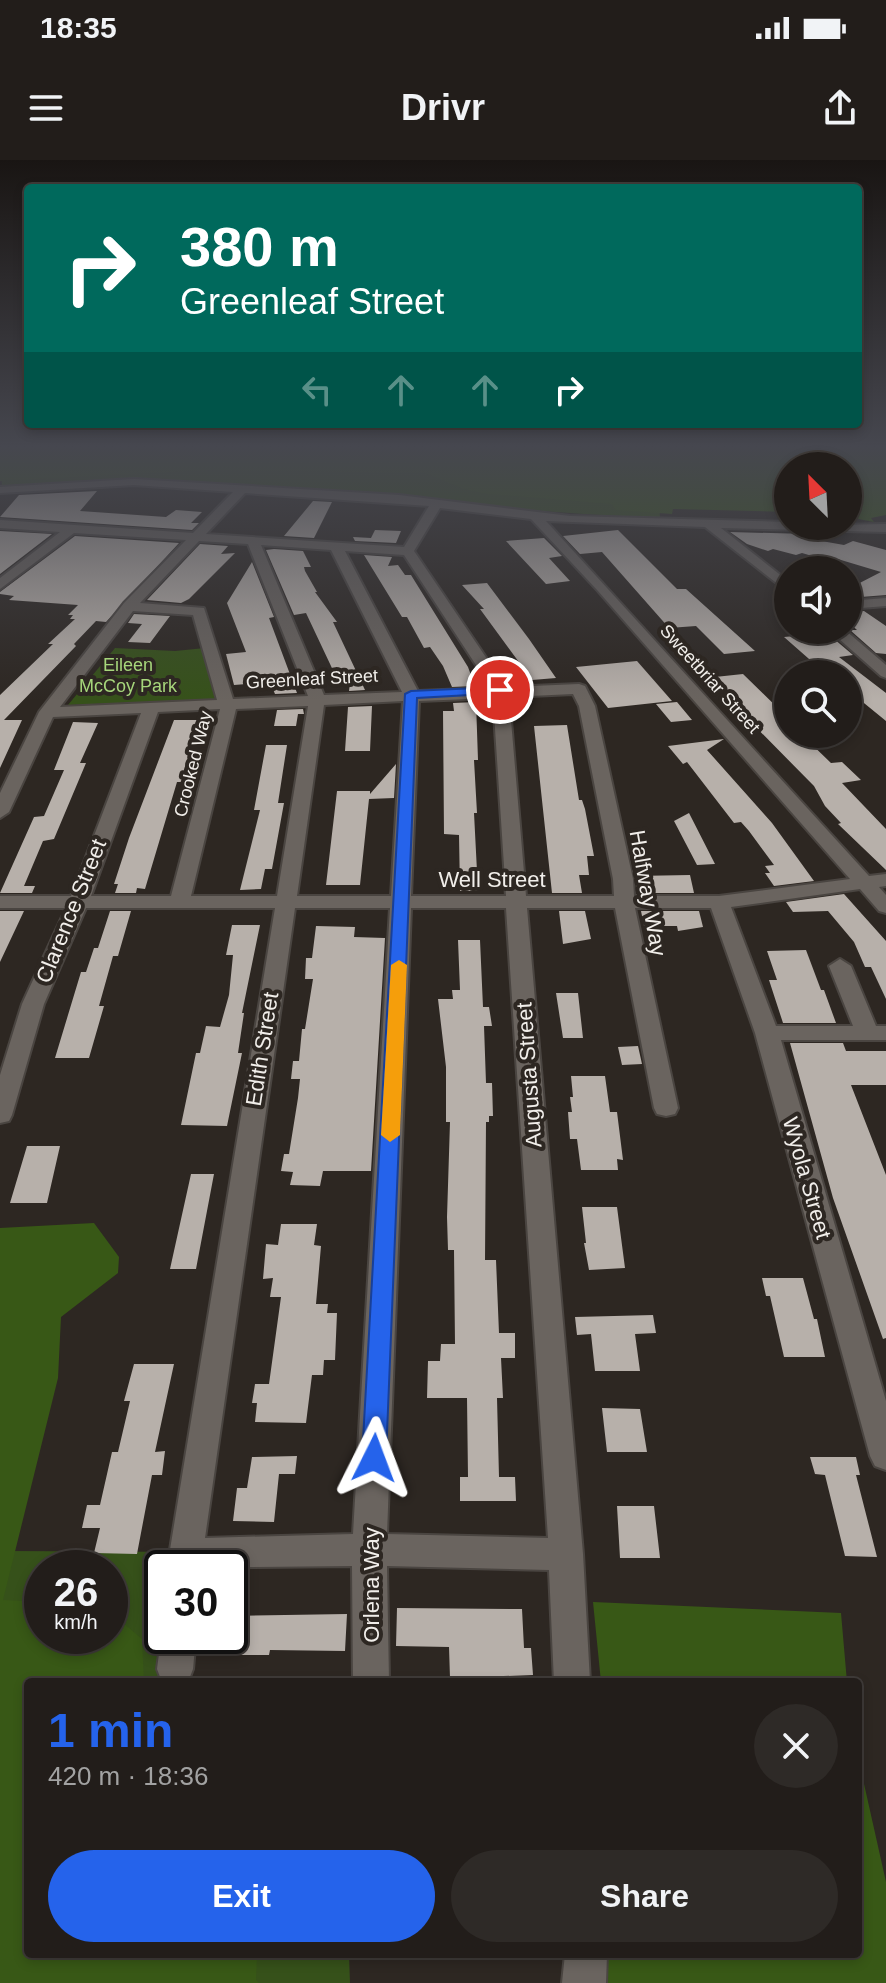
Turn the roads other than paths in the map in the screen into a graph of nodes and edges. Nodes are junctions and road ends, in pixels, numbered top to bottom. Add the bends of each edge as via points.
1 (68, 531) edge
2 (104, 531) edge
3 (203, 531) edge
4 (420, 531) edge
5 (549, 531) edge
6 (716, 531) edge
7 (197, 537) junction
8 (253, 541) junction
9 (336, 546) junction
10 (408, 551) junction
11 (774, 579) edge
12 (0, 585) edge
13 (886, 602) edge
14 (862, 604) edge
15 (129, 606) junction
16 (853, 644) edge
17 (886, 655) edge
18 (868, 657) junction
19 (886, 673) edge
20 (579, 689) joint
21 (500, 690) junction
22 (411, 694) junction
23 (317, 698) junction
24 (227, 703) junction
25 (151, 708) junction
26 (47, 712) junction
27 (0, 812) edge
28 (886, 880) edge
29 (864, 883) junction
30 (79, 901) junction
31 (0, 902) edge
32 (516, 902) junction
33 (719, 902) junction
34 (179, 903) junction
35 (284, 903) junction
36 (624, 903) junction
37 (402, 904) junction
38 (886, 907) edge
39 (840, 966) dead end
40 (767, 1033) junction
41 (880, 1035) edge
42 (666, 1108) dead end
43 (0, 1115) edge
44 (886, 1456) edge
45 (186, 1550) edge
46 (369, 1550) junction
47 (566, 1554) junction
48 (248, 1557) edge
49 (371, 1678) edge
50 (572, 1678) edge
51 (586, 1958) edge
52 (584, 1983) edge

1 - 12 street
2 - 7 street
3 - 7 street
4 - 10 street
5 - 29 street, Sweetbriar Street
6 - 11 street
7 - 8 street
7 - 15 street
8 - 9 street
8 - 23 street
9 - 10 street
9 - 22 street, Orlena Way
10 - 21 street, Augusta Street
13 - 14 street
15 - 24 street, Crooked Way via 199,611
15 - 26 street
16 - 18 street
17 - 18 street
18 - 19 street
20 - 21 street, Greenleaf Street
20 - 36 street, Halfway Way via 587,706
21 - 22 street, Greenleaf Street
21 - 32 street, Augusta Street
22 - 23 street, Greenleaf Street
22 - 37 street, Orlena Way
23 - 24 street, Greenleaf Street
23 - 35 street, Edith Street
24 - 25 street, Greenleaf Street
24 - 34 street, Crooked Way
25 - 26 street, Greenleaf Street
25 - 30 street, Clarence Street
26 - 27 street
28 - 29 street, Well Street
29 - 33 street, Well Street
29 - 38 street, Sweetbriar Street
30 - 31 street, Well Street
30 - 34 street, Well Street
30 - 43 street, Clarence Street via 33,1004
32 - 36 street, Well Street
32 - 37 street, Well Street
32 - 47 street, Augusta Street
33 - 36 street, Well Street
33 - 40 street, Wyola Street
34 - 35 street, Well Street
35 - 37 street, Well Street
35 - 45 street, Edith Street
36 - 42 street, Halfway Way
37 - 46 street, Orlena Way
39 - 41 street
40 - 41 street
40 - 44 street, Wyola Street
46 - 47 street
46 - 48 street
46 - 49 street, Orlena Way
47 - 50 street, Augusta Street
51 - 52 street

